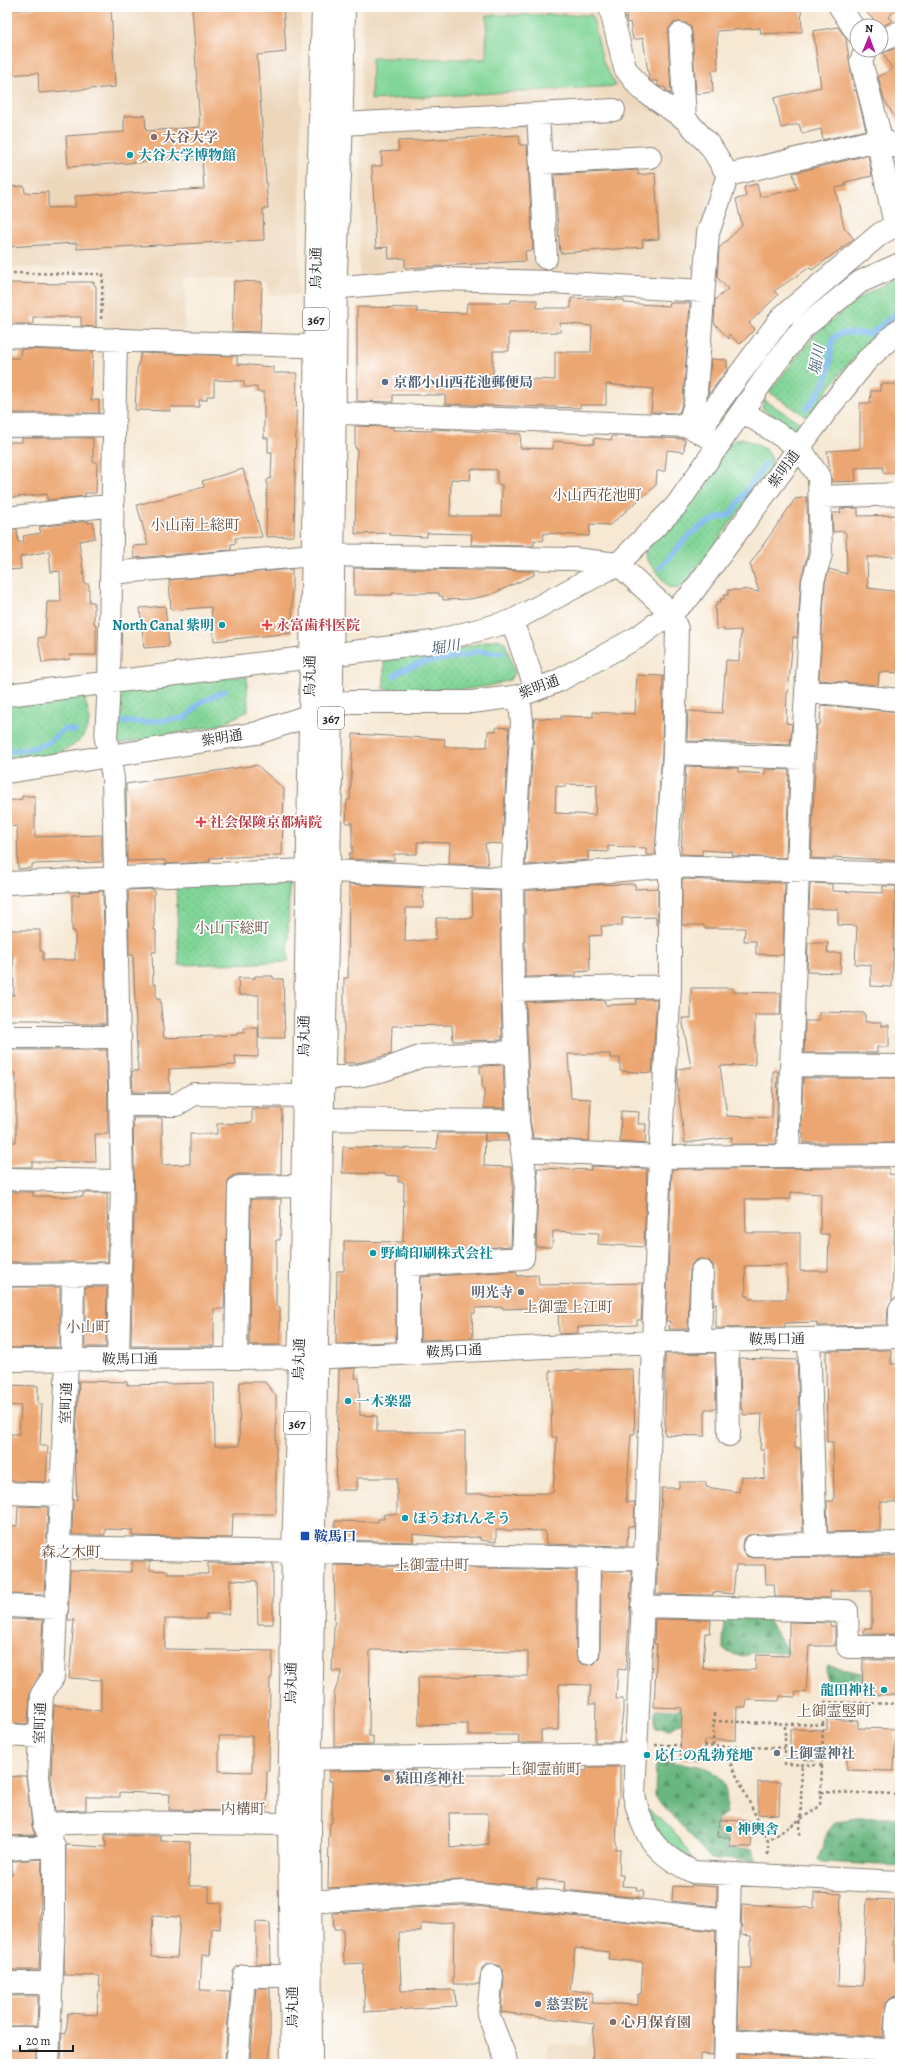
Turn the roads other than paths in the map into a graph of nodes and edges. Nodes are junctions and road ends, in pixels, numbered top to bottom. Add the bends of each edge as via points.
1 (323, 7) edge
2 (344, 7) edge
3 (610, 7) edge
4 (845, 9) edge
5 (850, 18) edge
6 (900, 32) edge
7 (680, 34) dead end
8 (889, 37) edge
9 (862, 58) edge
10 (614, 110) dead end
11 (538, 114) junction
12 (685, 119) junction
13 (342, 124) junction
14 (881, 139) junction
15 (900, 148) edge
16 (650, 157) dead end
17 (541, 164) junction
18 (728, 175) junction
19 (898, 224) edge
20 (546, 258) dead end
21 (900, 264) edge
22 (326, 288) junction
23 (703, 291) junction
24 (900, 329) edge
25 (7, 336) edge
26 (108, 339) junction
27 (316, 345) junction
28 (742, 411) junction
29 (325, 413) junction
30 (114, 425) junction
31 (7, 426) edge
32 (703, 434) junction
33 (800, 448) junction
34 (900, 494) edge
35 (820, 497) junction
36 (113, 505) junction
37 (7, 518) edge
38 (323, 555) junction
39 (618, 564) junction
40 (111, 573) junction
41 (672, 612) junction
42 (512, 621) junction
43 (321, 656) junction
44 (109, 681) junction
45 (806, 691) junction
46 (528, 693) junction
47 (7, 695) edge
48 (900, 700) edge
49 (331, 708) junction
50 (310, 715) junction
51 (674, 753) junction
52 (109, 757) junction
53 (802, 758) junction
54 (7, 772) edge
55 (670, 866) junction
56 (317, 870) junction
57 (798, 871) junction
58 (900, 874) edge
59 (512, 879) junction
60 (115, 880) junction
61 (7, 883) edge
62 (670, 986) junction
63 (513, 990) junction
64 (7, 1037) edge
65 (120, 1037) junction
66 (515, 1052) junction
67 (791, 1065) junction
68 (900, 1066) edge
69 (323, 1077) junction
70 (303, 1096) junction
71 (121, 1105) junction
72 (312, 1119) junction
73 (518, 1121) junction
74 (523, 1150) junction
75 (900, 1155) edge
76 (788, 1156) junction
77 (660, 1157) junction
78 (7, 1179) edge
79 (122, 1181) junction
80 (302, 1186) junction
81 (702, 1271) dead end
82 (7, 1274) edge
83 (73, 1274) junction
84 (120, 1274) junction
85 (900, 1309) edge
86 (900, 1336) edge
87 (809, 1338) junction
88 (727, 1340) junction
89 (700, 1341) junction
90 (653, 1342) junction
91 (408, 1353) junction
92 (236, 1357) junction
93 (308, 1357) junction
94 (118, 1359) junction
95 (7, 1360) edge
96 (70, 1360) junction
97 (729, 1435) dead end
98 (7, 1494) edge
99 (61, 1495) junction
100 (900, 1544) edge
101 (816, 1545) junction
102 (754, 1546) dead end
103 (59, 1548) junction
104 (303, 1552) junction
105 (589, 1558) junction
106 (645, 1559) junction
107 (7, 1606) edge
108 (642, 1606) junction
109 (56, 1608) junction
110 (900, 1647) edge
111 (588, 1653) dead end
112 (7, 1735) edge
113 (40, 1737) junction
114 (635, 1754) junction
115 (300, 1759) junction
116 (44, 1824) junction
117 (289, 1824) junction
118 (54, 1846) junction
119 (7, 1849) edge
120 (730, 1874) junction
121 (900, 1882) edge
122 (301, 1903) junction
123 (729, 1920) junction
124 (292, 1976) junction
125 (492, 1976) dead end
126 (7, 1983) edge
127 (52, 1983) junction
128 (900, 2009) edge
129 (7, 2038) edge
130 (49, 2038) junction
131 (726, 2040) junction
132 (898, 2051) edge
133 (866, 2056) edge
134 (48, 2064) edge
135 (237, 2064) edge
136 (292, 2064) edge
137 (311, 2064) edge
138 (506, 2064) edge
139 (725, 2064) edge

1 - 22 main road, 烏丸通 / 367
2 - 13 main road, 烏丸通 / 367
3 - 12 main road via 625,68 641,89
4 - 5 main road
6 - 8 main road
7 - 12 main road
9 - 14 main road via 861,61
10 - 11 main road
11 - 13 main road
11 - 17 main road
12 - 18 main road via 711,147
13 - 22 main road, 烏丸通 / 367
14 - 15 main road
14 - 18 main road
14 - 19 main road via 879,148
16 - 17 main road
17 - 20 main road
18 - 23 main road via 708,233
19 - 32 main road via 880,234 782,317 710,414
21 - 28 main road via 860,282 803,328
22 - 23 main road via 441,279
22 - 27 main road, 烏丸通 / 367
22 - 29 main road, 烏丸通 / 367
23 - 32 main road via 695,404
24 - 33 main road, 紫明通 via 867,360
25 - 26 main road
26 - 27 main road
26 - 30 main road
27 - 29 main road, 烏丸通 / 367
28 - 32 main road
28 - 33 main road
29 - 32 main road
29 - 38 main road, 烏丸通 / 367
30 - 31 main road
30 - 36 main road
32 - 39 main road via 676,506
33 - 35 main road via 819,477
33 - 41 main road, 紫明通 via 689,597
34 - 35 main road
35 - 45 main road via 821,554 812,581
36 - 37 main road
36 - 40 main road
38 - 39 main road via 541,558
38 - 40 main road
38 - 43 main road, 烏丸通 / 367
39 - 41 main road
39 - 42 main road
40 - 44 main road
41 - 46 main road, 紫明通 via 631,640 564,677
41 - 51 main road via 677,629
42 - 43 main road via 433,642
42 - 46 main road
43 - 44 main road
43 - 49 main road, 烏丸通 / 367
43 - 50 main road, 烏丸通 / 367
44 - 47 main road
44 - 52 main road via 106,739
45 - 48 main road
45 - 53 main road
46 - 49 main road, 紫明通 via 472,702 350,702
46 - 59 main road via 522,722
49 - 50 main road, 紫明通
49 - 56 main road, 烏丸通 / 367
50 - 52 main road, 紫明通 via 257,733
50 - 56 main road, 烏丸通 / 367
51 - 53 main road
51 - 55 main road via 667,848
52 - 54 main road, 紫明通
52 - 60 main road via 113,778
53 - 57 main road
55 - 57 main road
55 - 59 main road
55 - 62 main road
56 - 59 main road
56 - 60 main road
56 - 69 main road, 烏丸通 / 367
56 - 70 main road, 烏丸通 / 367
57 - 58 main road
57 - 67 main road
59 - 63 main road
60 - 61 main road
60 - 65 main road
62 - 63 main road
62 - 77 main road
63 - 66 main road
64 - 65 main road
65 - 71 main road
66 - 69 main road via 422,1056 384,1070 353,1077
66 - 73 main road
67 - 68 main road
67 - 76 main road
69 - 72 main road, 烏丸通 / 367
70 - 71 main road via 194,1094 176,1105
70 - 72 main road, 烏丸通 / 367
71 - 79 main road
72 - 73 main road
72 - 80 main road, 烏丸通 / 367
72 - 93 main road, 烏丸通 / 367
73 - 74 main road
74 - 77 main road
74 - 91 main road via 526,1181 523,1258 408,1265
75 - 76 main road
76 - 77 main road
77 - 90 main road
78 - 79 main road
79 - 84 main road
80 - 92 main road via 239,1187
80 - 93 main road, 烏丸通 / 367
81 - 89 main road
82 - 83 main road
83 - 84 main road
83 - 96 main road, 室町通
84 - 94 main road
85 - 86 main road
86 - 87 main road, 鞍馬口通
87 - 88 main road, 鞍馬口通
87 - 101 main road
88 - 89 main road, 鞍馬口通
88 - 97 main road
89 - 90 main road, 鞍馬口通
90 - 91 main road, 鞍馬口通
90 - 106 main road
91 - 93 main road, 鞍馬口通
92 - 93 main road, 鞍馬口通
92 - 94 main road, 鞍馬口通
93 - 104 main road, 烏丸通 / 367
94 - 96 main road, 鞍馬口通
95 - 96 main road, 鞍馬口通
96 - 99 main road, 室町通
98 - 99 main road
99 - 103 main road, 室町通
100 - 101 main road
101 - 102 main road
103 - 104 main road
103 - 109 main road, 室町通
104 - 105 main road
104 - 115 main road, 烏丸通 / 367
105 - 106 main road
105 - 111 main road
106 - 108 main road
107 - 109 main road
108 - 110 main road via 847,1611 848,1646
108 - 114 main road
109 - 113 main road, 室町通 via 53,1677 42,1694
112 - 113 main road
113 - 116 main road, 室町通 via 38,1777
114 - 115 main road
114 - 120 main road via 634,1795 638,1815 651,1841 674,1863 693,1872
115 - 117 main road, 烏丸通 / 367
115 - 122 main road, 烏丸通 / 367
116 - 117 main road
116 - 118 main road, 室町通
117 - 122 main road, 烏丸通 / 367
118 - 119 main road
118 - 127 main road, 室町通
120 - 121 main road
120 - 123 main road
122 - 123 main road via 463,1892
122 - 124 main road, 烏丸通 / 367
122 - 137 main road, 烏丸通 / 367
123 - 131 main road
124 - 135 main road via 244,1976
124 - 136 main road, 烏丸通 / 367
125 - 138 main road via 488,2014
126 - 127 main road
127 - 130 main road, 室町通
128 - 132 main road via 897,2009
129 - 130 main road
130 - 134 main road, 室町通
131 - 133 main road
131 - 139 main road
132 - 133 main road

